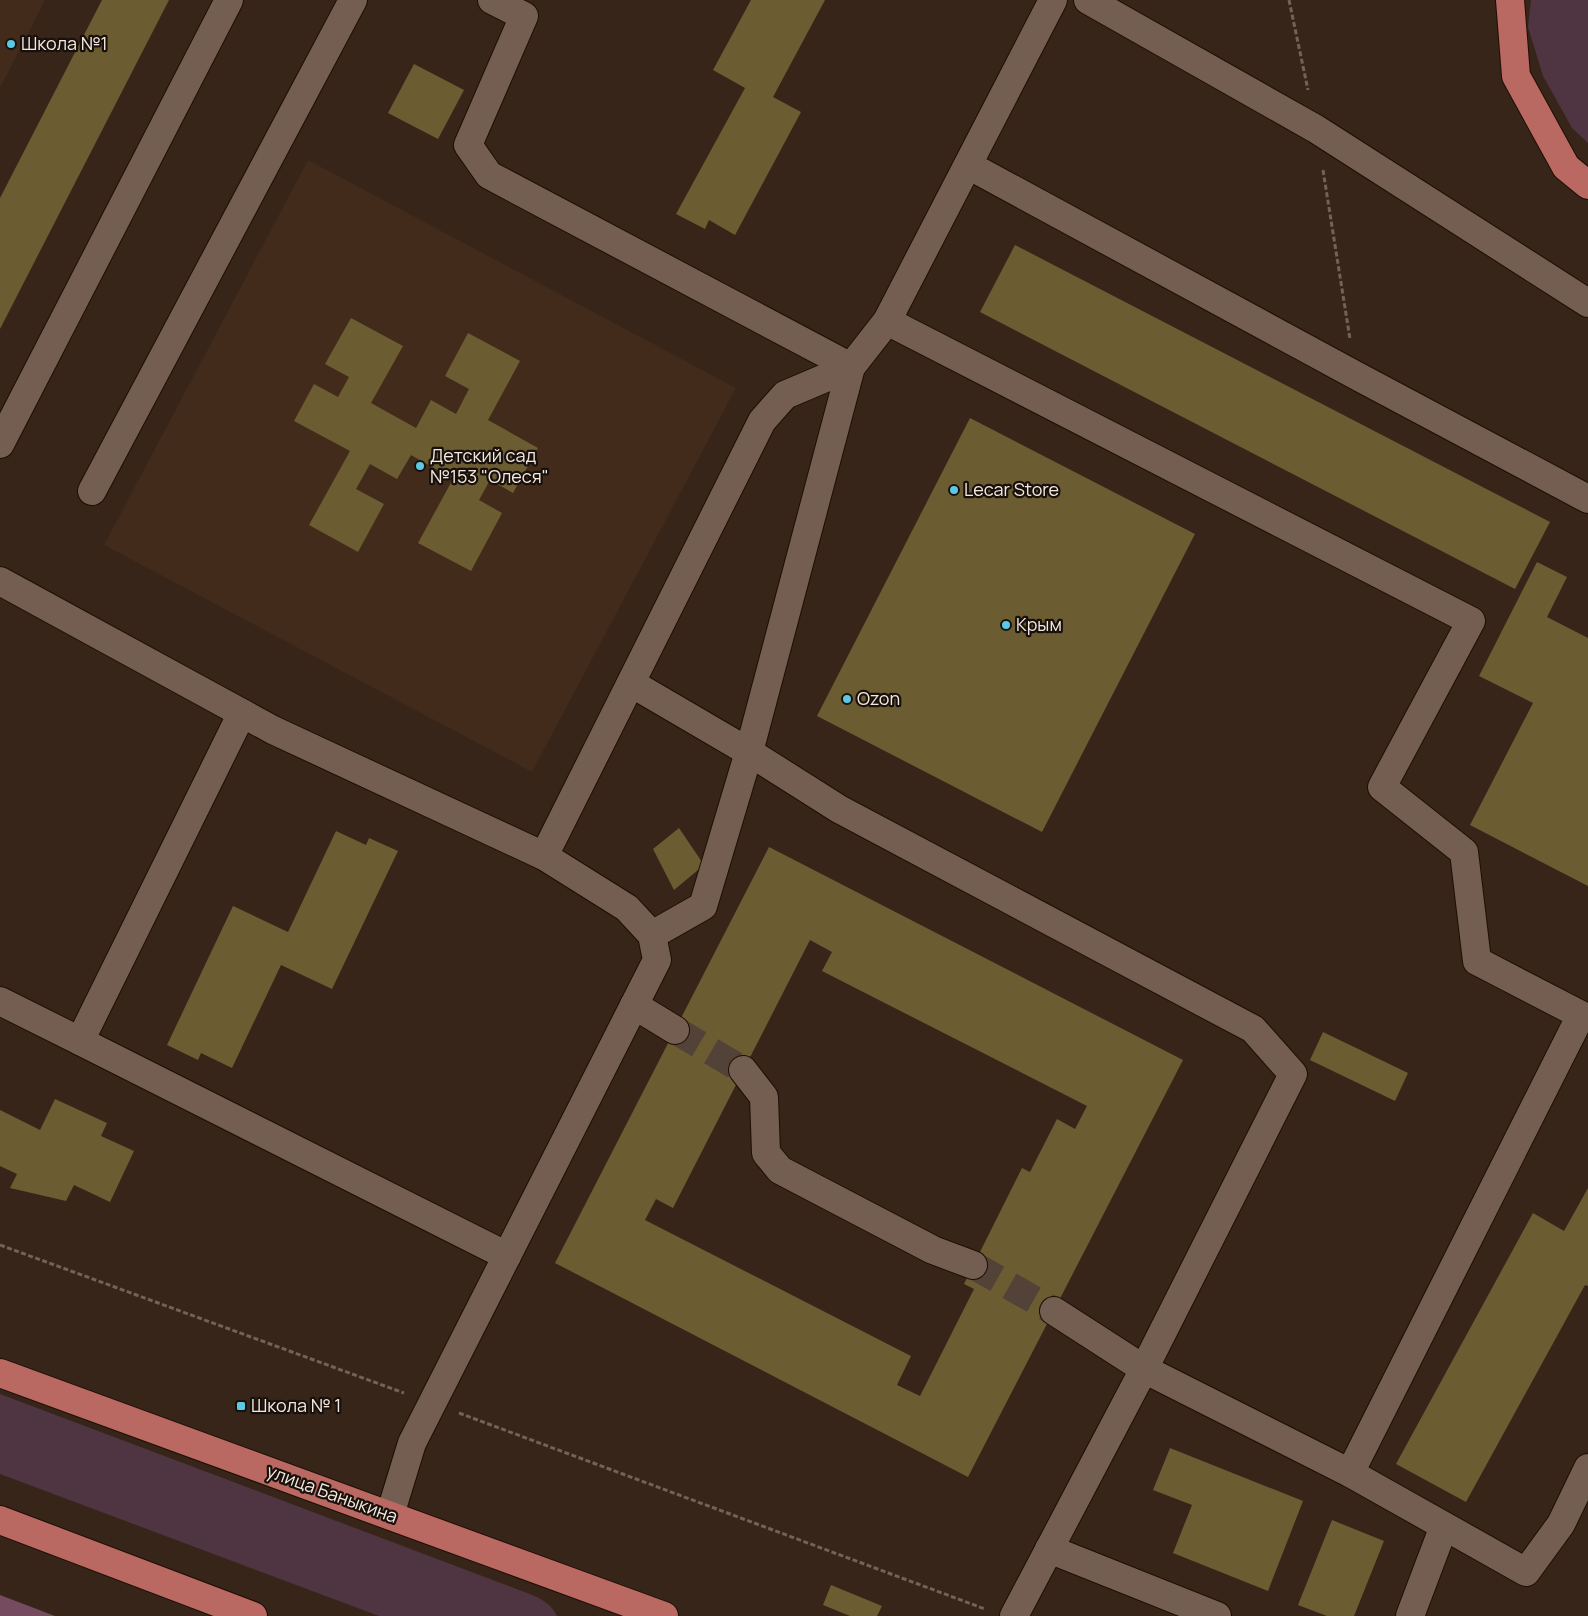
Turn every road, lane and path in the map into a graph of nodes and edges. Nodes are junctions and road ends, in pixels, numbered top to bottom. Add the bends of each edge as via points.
1 (229, 0) edge
2 (353, 0) edge
3 (492, 0) edge
4 (1054, 0) edge
5 (1088, 0) edge
6 (1289, 0) edge
7 (1510, 0) edge
8 (529, 8) edge
9 (1316, 129) junction
10 (968, 164) junction
11 (1588, 185) edge
12 (1588, 303) edge
13 (887, 321) junction
14 (851, 367) junction
15 (1357, 376) junction
16 (0, 444) edge
17 (92, 492) dead end
18 (1588, 499) edge
19 (0, 581) edge
20 (631, 683) junction
21 (242, 713) junction
22 (749, 752) junction
23 (544, 856) junction
24 (652, 935) junction
25 (0, 1001) edge
26 (634, 1005) junction
27 (675, 1030) tunnel mouth
28 (80, 1041) junction
29 (744, 1070) tunnel mouth
30 (0, 1245) edge
31 (507, 1256) junction
32 (973, 1265) tunnel mouth
33 (1054, 1310) tunnel mouth
34 (1144, 1369) junction
35 (0, 1373) edge
36 (432, 1403) junction
37 (1588, 1468) edge
38 (1350, 1473) junction
39 (390, 1515) junction
40 (0, 1520) edge
41 (1444, 1526) junction
42 (1049, 1549) junction
43 (215, 1608) edge
44 (619, 1608) edge
45 (986, 1609) dead end
46 (253, 1616) edge
47 (664, 1616) edge
48 (1014, 1616) edge
49 (1217, 1616) edge
50 (1410, 1616) edge

1 - 16 lane
2 - 17 lane
3 - 8 lane
4 - 10 lane
5 - 9 lane
6 - 9 path
7 - 11 main road via 1516,76 1566,167
8 - 14 lane via 468,145 489,175
9 - 12 lane
9 - 15 path
10 - 13 lane
10 - 15 lane
13 - 14 lane
13 - 38 lane via 1470,621 1382,786 1464,852 1477,961 1581,1015
14 - 20 lane via 785,395 762,421
14 - 22 lane
15 - 18 lane
19 - 21 lane
20 - 22 lane
20 - 23 lane
21 - 23 lane
21 - 28 lane
22 - 24 lane via 703,906
22 - 34 lane via 839,809 1253,1029 1293,1074
23 - 24 lane via 627,908
24 - 26 lane via 657,960
25 - 28 lane
26 - 27 lane
26 - 31 lane
28 - 31 lane
29 - 32 lane via 764,1098 766,1153 780,1170 933,1250
30 - 36 path
31 - 36 lane
33 - 34 lane
34 - 38 lane
34 - 42 lane
35 - 39 main road, улица Баныкина
36 - 39 lane via 412,1443
36 - 45 path
37 - 41 lane via 1561,1524 1526,1572
38 - 41 lane
39 - 44 main road, улица Баныкина
40 - 43 main road
41 - 50 lane
42 - 48 lane
42 - 49 lane
43 - 46 main road
44 - 47 main road, улица Баныкина

